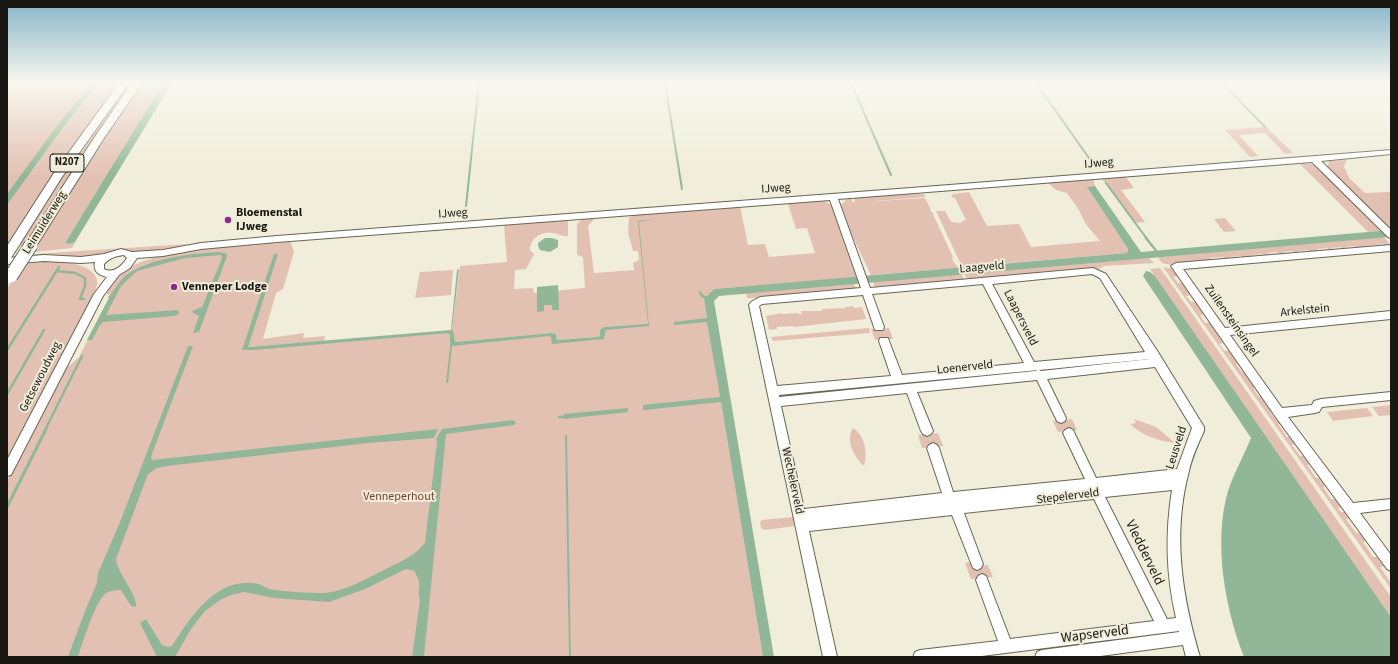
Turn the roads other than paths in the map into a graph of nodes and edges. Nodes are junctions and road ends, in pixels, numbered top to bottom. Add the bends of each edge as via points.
1 (102, 114) edge
2 (116, 114) edge
3 (1391, 152) edge
4 (1314, 159) junction
5 (833, 197) junction
6 (1388, 232) edge
7 (1391, 248) edge
8 (10, 250) edge
9 (106, 257) junction
10 (81, 260) junction
11 (130, 260) junction
12 (7, 261) edge
13 (100, 269) junction
14 (116, 272) junction
15 (1100, 273) joint
16 (9, 279) edge
17 (986, 281) junction
18 (865, 289) junction
19 (99, 294) junction
20 (754, 305) joint
21 (1391, 315) edge
22 (879, 327) dead end
23 (1222, 332) junction
24 (884, 341) dead end
25 (1156, 359) junction
26 (1035, 370) junction
27 (898, 379) junction
28 (910, 387) junction
29 (773, 396) junction
30 (1391, 396) edge
31 (1279, 412) junction
32 (1061, 418) dead end
33 (927, 431) dead end
34 (1069, 433) dead end
35 (933, 448) dead end
36 (7, 471) edge
37 (1181, 479) junction
38 (1095, 488) junction
39 (949, 498) junction
40 (1391, 504) edge
41 (956, 509) junction
42 (1350, 509) junction
43 (800, 520) junction
44 (977, 564) dead end
45 (1391, 565) edge
46 (982, 580) dead end
47 (1183, 624) junction
48 (1164, 627) junction
49 (1187, 638) junction
50 (1006, 645) junction
51 (830, 657) edge
52 (920, 657) edge
53 (1042, 657) edge
54 (1193, 657) edge

1 - 8 main road, Leimuiderweg / N207 via 58,175
2 - 16 main road, Leimuiderweg / N207, bridge
3 - 4 street, IJweg
4 - 5 street, IJweg
4 - 6 street
5 - 11 street, IJweg via 208,245
5 - 18 street
7 - 23 street, Zuilensteinsingel via 1176,266
9 - 10 street
9 - 11 street via 121,252
9 - 13 street
10 - 12 street via 44,258
10 - 13 street
11 - 14 street
13 - 14 street
13 - 19 street, Getsewoudweg
14 - 19 street, Getsewoudweg
15 - 17 street, Laagveld
15 - 25 street, Leusveld
17 - 18 street, Laagveld
17 - 26 street, Laapersveld
18 - 20 street, Laagveld via 760,301
18 - 22 street
19 - 36 street, Getsewoudweg
20 - 29 street, Wechelerveld
21 - 23 street, Arkelstein
23 - 31 street, Zuilensteinsingel
24 - 27 street
25 - 26 street, Loenerveld
25 - 37 street, Leusveld via 1198,428
26 - 27 street, Loenerveld
26 - 28 street, Loenerveld
26 - 32 street
27 - 29 street, Loenerveld
28 - 29 street, Loenerveld
28 - 33 street
29 - 43 street, Wechelerveld
30 - 31 street via 1321,403 1315,409
31 - 42 street, Zuilensteinsingel
34 - 38 street, Stepelerveld
35 - 39 street
37 - 38 street, Stepelerveld
37 - 47 street, Leusveld via 1174,525 1174,554
38 - 39 street, Stepelerveld
38 - 41 street, Stepelerveld
38 - 48 street, Vledderveld
39 - 43 street, Stepelerveld
40 - 42 street
41 - 43 street, Stepelerveld
41 - 44 street
42 - 45 street, Zuilensteinsingel
43 - 51 street, Wechelerveld
46 - 50 street
47 - 48 street, Wapserveld
47 - 49 street, Leusveld
48 - 50 street, Wapserveld
49 - 53 street, Wapserveld
49 - 54 street, Leusveld
50 - 52 street, Wapserveld

